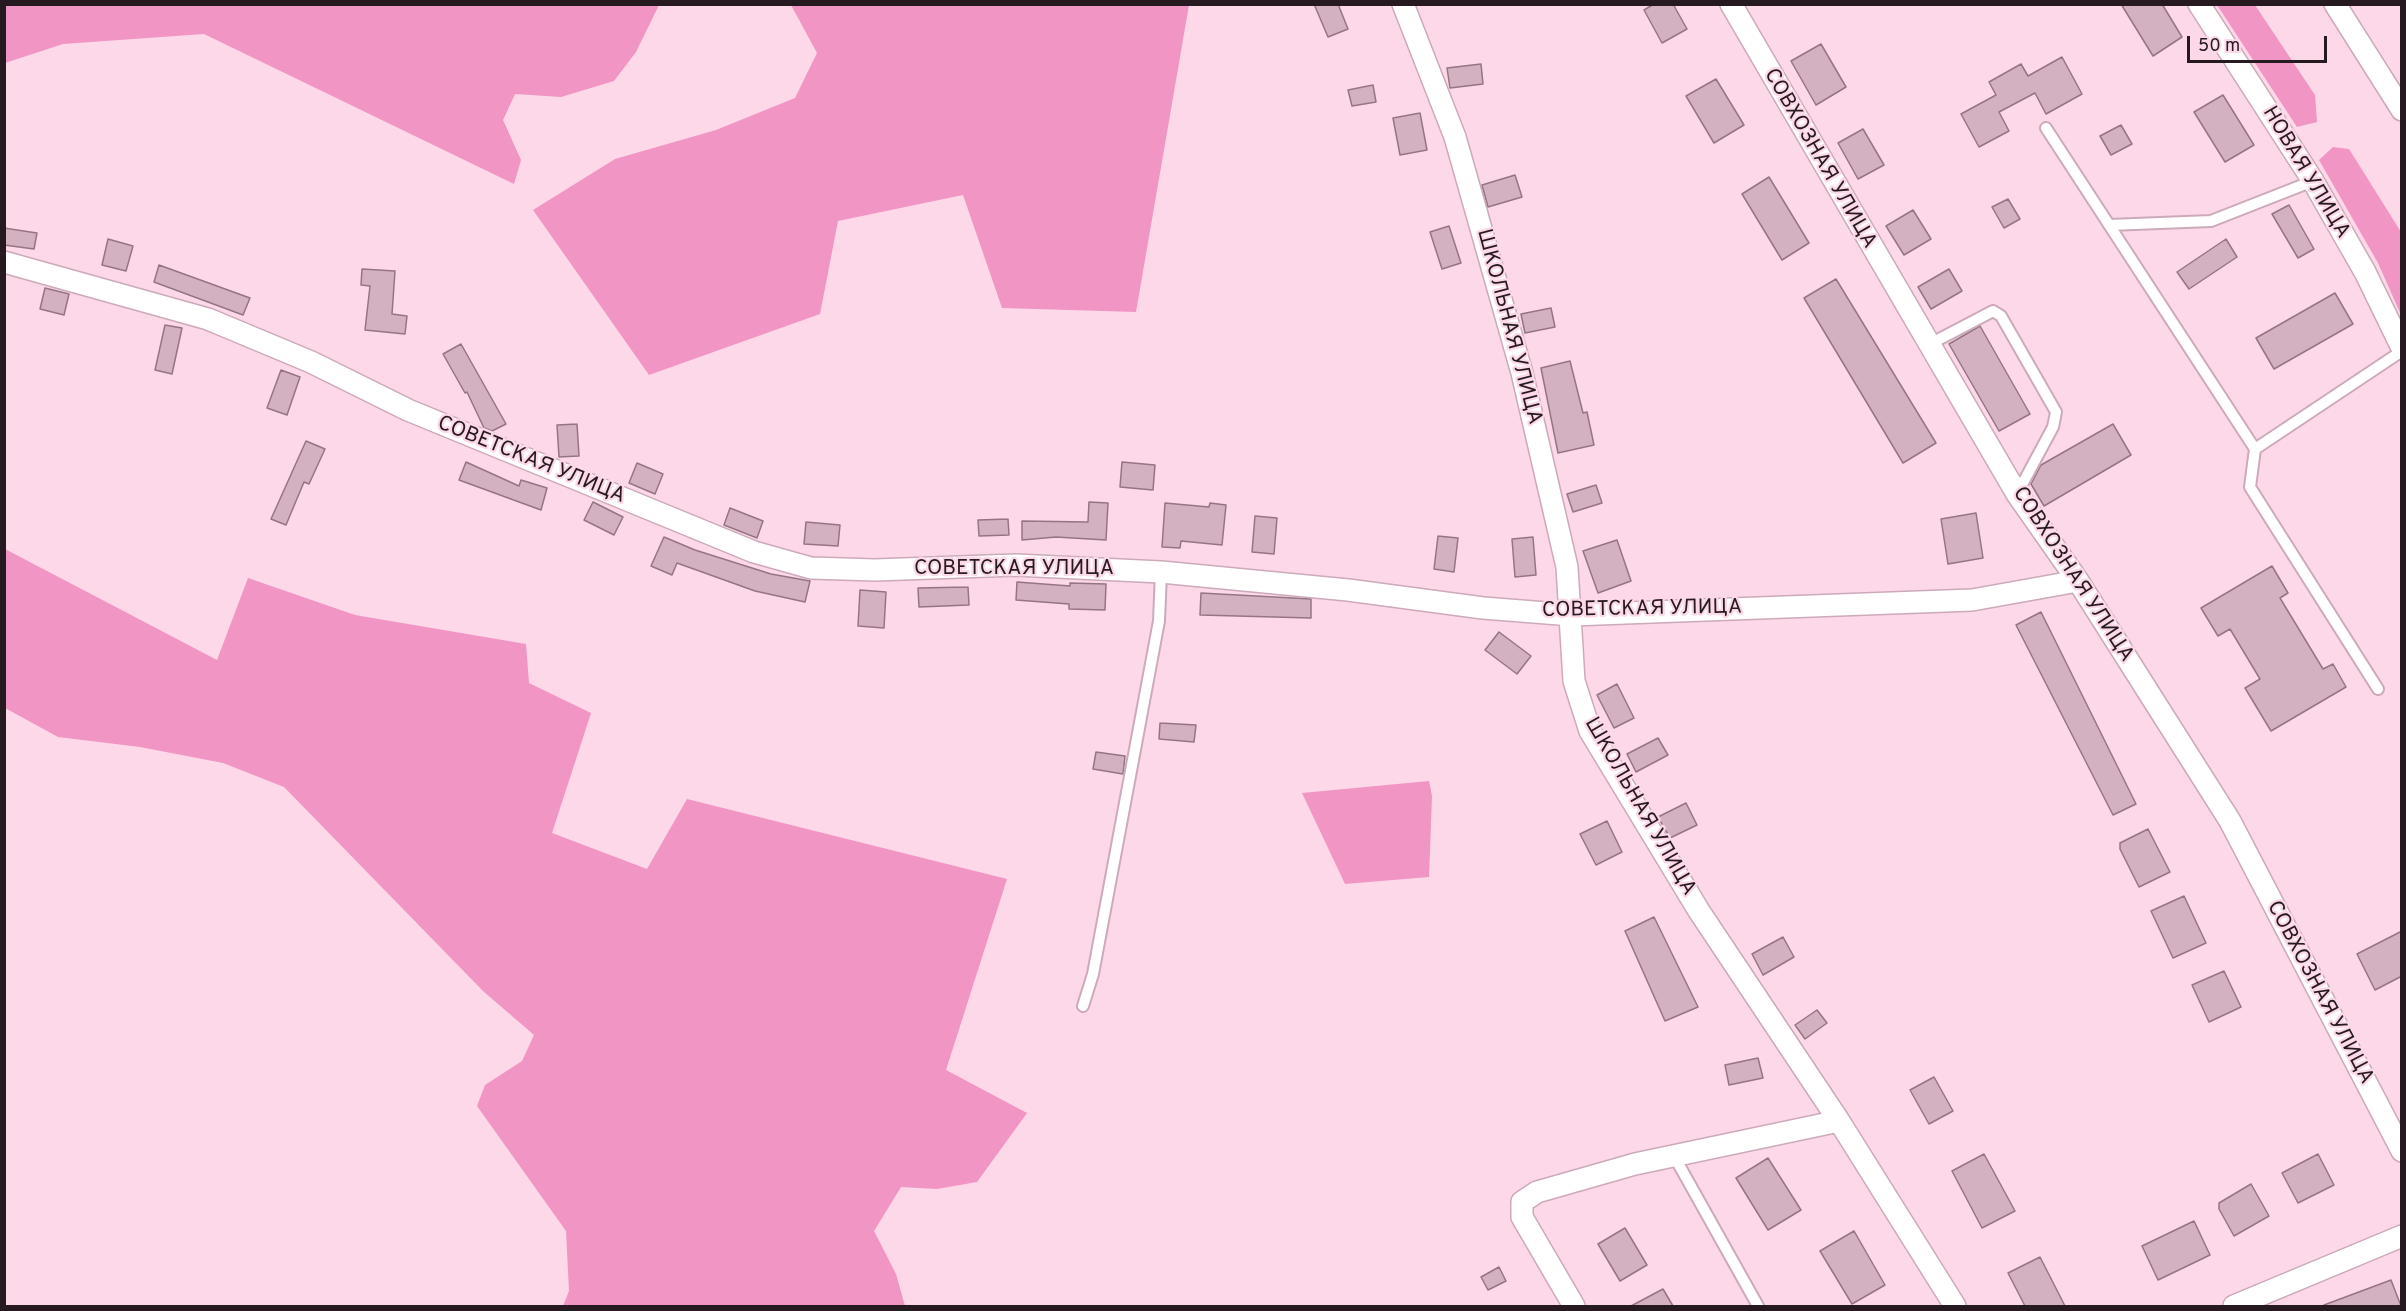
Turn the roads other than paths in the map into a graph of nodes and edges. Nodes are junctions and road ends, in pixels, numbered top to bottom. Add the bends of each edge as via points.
1 (1403, 4) edge
2 (1731, 4) edge
3 (2199, 4) edge
4 (2335, 4) edge
5 (2402, 110) edge
6 (2046, 128) dead end
7 (2313, 181) junction
8 (2109, 225) junction
9 (4, 262) edge
10 (1928, 345) junction
11 (2402, 350) edge
12 (2255, 449) junction
13 (2017, 494) junction
14 (1161, 572) junction
15 (2078, 581) junction
16 (1572, 615) junction
17 (2378, 689) dead end
18 (1083, 1006) dead end
19 (1839, 1121) junction
20 (2402, 1150) edge
21 (1674, 1156) junction
22 (2402, 1236) edge
23 (1574, 1306) edge
24 (1758, 1306) edge
25 (1956, 1306) edge
26 (2234, 1306) edge

1 - 16 street, ШКОЛЬНАЯ УЛИЦА via 1455,136 1522,373 1567,567
2 - 10 street, СОВХОЗНАЯ УЛИЦА
3 - 7 street, НОВАЯ УЛИЦА
4 - 5 street
6 - 8 lane
7 - 8 lane via 2211,221
7 - 11 street, НОВАЯ УЛИЦА via 2365,272
8 - 12 lane
9 - 14 street, СОВЕТСКАЯ УЛИЦА via 208,319 311,362 419,415 754,552 811,568 1016,566
10 - 13 street, СОВХОЗНАЯ УЛИЦА
10 - 13 lane via 1993,311 2001,316 2056,412 2053,427
11 - 12 lane
12 - 17 lane via 2250,487
13 - 15 street, СОВХОЗНАЯ УЛИЦА
14 - 16 street, СОВЕТСКАЯ УЛИЦА
14 - 18 lane via 1155,644 1093,974
15 - 16 street, СОВЕТСКАЯ УЛИЦА via 1972,600
15 - 20 street, СОВХОЗНАЯ УЛИЦА via 2230,821
16 - 19 street, ШКОЛЬНАЯ УЛИЦА via 1574,681 1590,731 1699,911
19 - 21 street
19 - 25 street, ШКОЛЬНАЯ УЛИЦА
21 - 23 street via 1537,1192 1522,1202 1522,1217
21 - 24 lane
22 - 26 street

